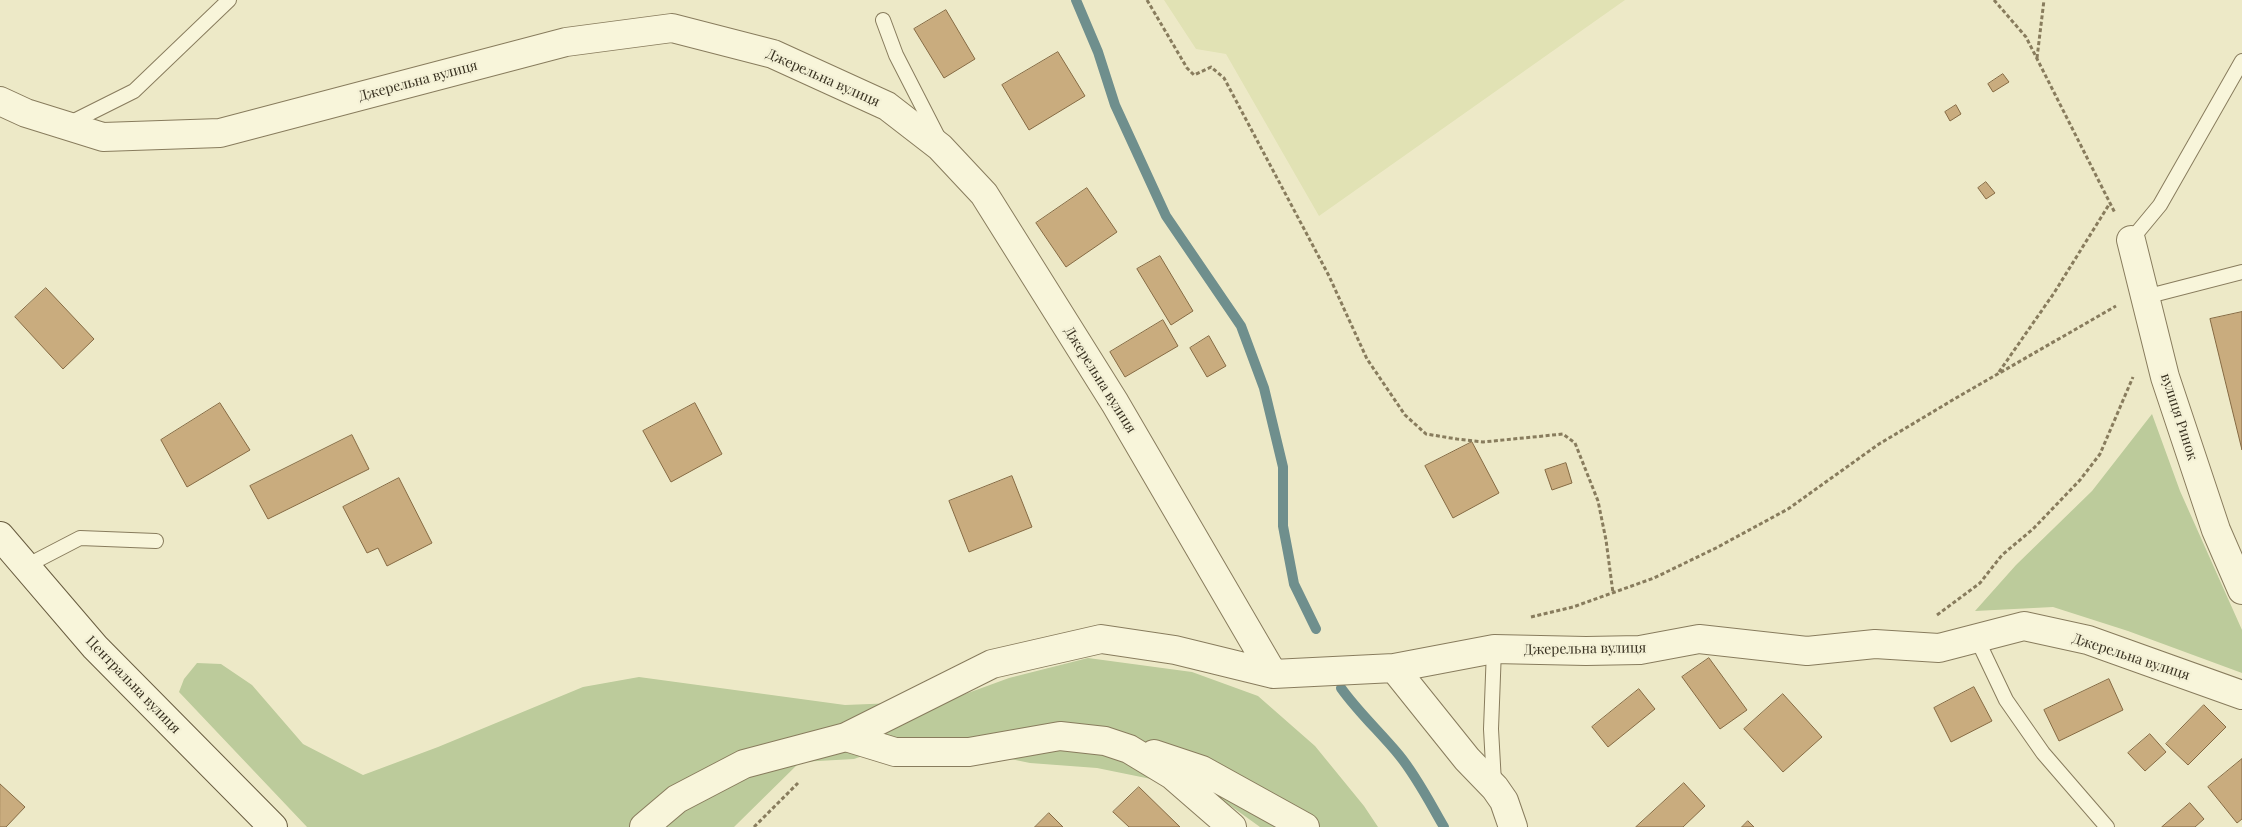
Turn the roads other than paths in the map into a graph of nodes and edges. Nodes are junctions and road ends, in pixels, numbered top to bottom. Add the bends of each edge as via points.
1 (229, 0) edge
2 (883, 20) dead end
3 (2242, 61) edge
4 (0, 101) edge
5 (66, 125) junction
6 (944, 152) junction
7 (2130, 240) joint
8 (2242, 272) edge
9 (2145, 297) junction
10 (0, 536) edge
11 (156, 541) dead end
12 (26, 566) junction
13 (2242, 590) edge
14 (1978, 639) junction
15 (1494, 649) junction
16 (1394, 668) junction
17 (1273, 674) junction
18 (2242, 695) edge
19 (846, 736) junction
20 (1129, 749) junction
21 (1495, 788) junction
22 (273, 827) edge
23 (644, 827) edge
24 (1232, 827) edge
25 (1304, 827) edge
26 (1513, 827) edge
27 (2107, 827) edge

1 - 5 lane via 134,91
2 - 6 lane via 896,55
3 - 7 lane via 2160,205
4 - 5 street, Джерельна вулиця
5 - 6 street, Джерельна вулиця via 103,136 220,133 566,42 672,28 773,54 888,106
6 - 17 street, Джерельна вулиця via 984,194 1115,403
7 - 9 street, вулиця Ринок
8 - 9 lane
9 - 13 street, вулиця Ринок via 2165,378 2216,530
10 - 12 street, Центральна вулиця
11 - 12 lane via 80,538
12 - 22 street, Центральна вулиця via 95,647
14 - 15 street, Джерельна вулиця via 1939,648 1875,644 1807,651 1699,639 1640,650
14 - 18 street, Джерельна вулиця via 2024,626 2078,638 2148,660
14 - 27 lane via 2006,700 2043,753
15 - 16 street, Джерельна вулиця
15 - 21 lane via 1491,729
16 - 17 street, Джерельна вулиця
16 - 21 street via 1467,759
17 - 19 street, Джерельна вулиця via 1175,650 1101,639 992,664
19 - 20 street via 895,752 969,752 1060,736 1105,741
19 - 23 street, Джерельна вулиця via 744,764 677,799
20 - 24 street via 1172,775
20 - 25 street via 1164,756 1202,770
21 - 26 street via 1504,801

